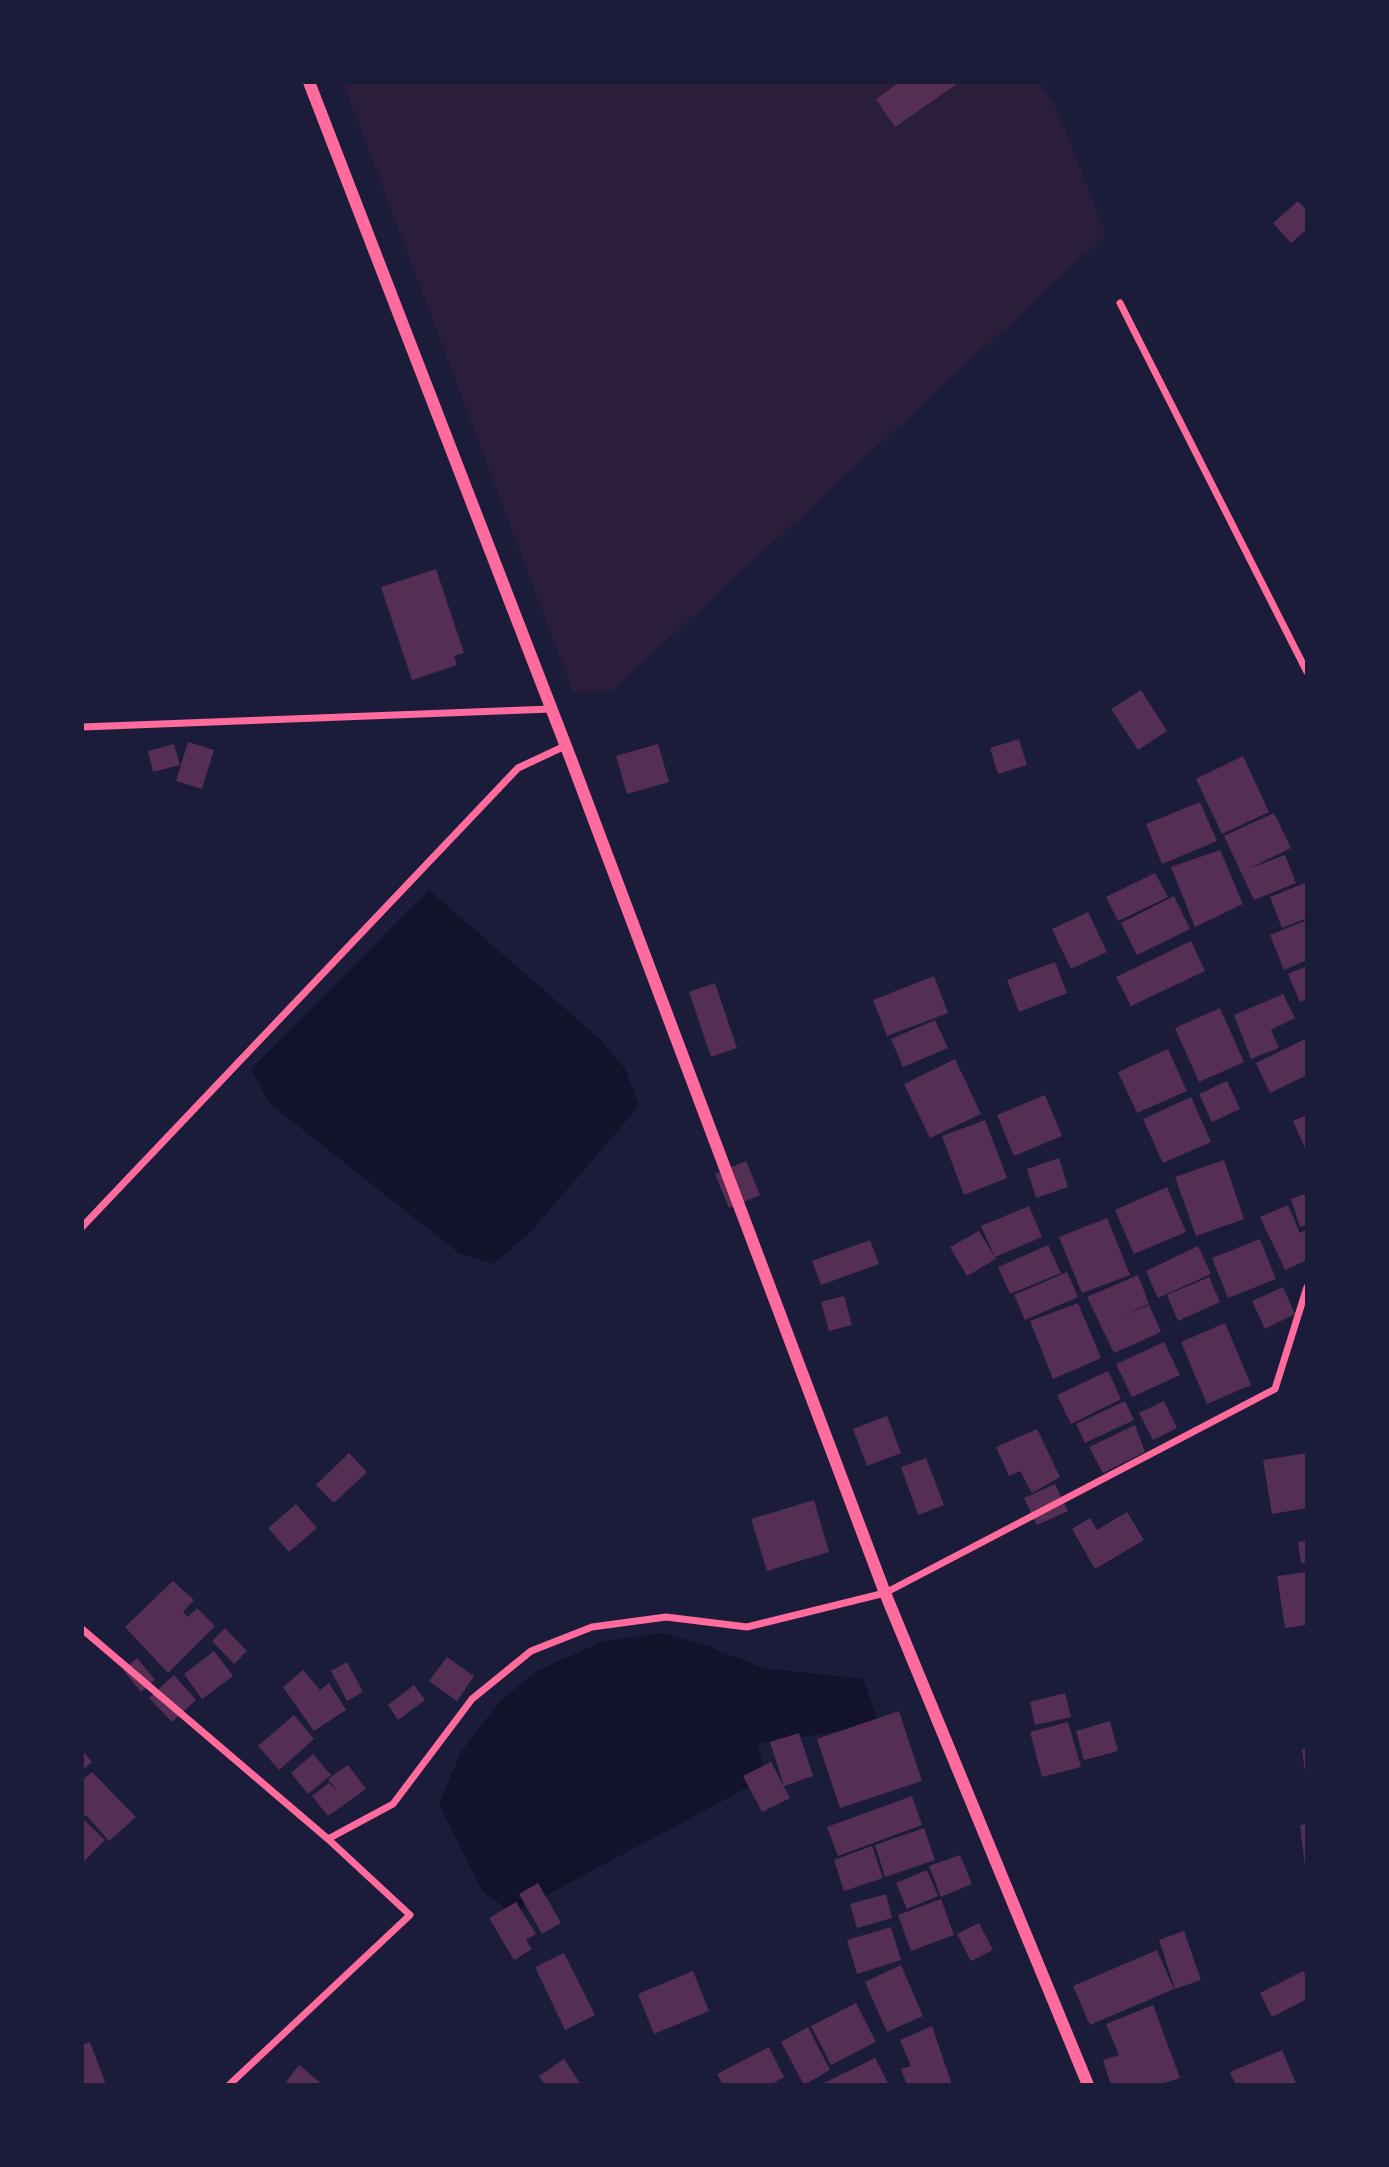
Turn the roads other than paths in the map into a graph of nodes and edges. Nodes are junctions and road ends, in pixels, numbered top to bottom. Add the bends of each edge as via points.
1 (309, 82) edge
2 (1120, 303) dead end
3 (1307, 672) edge
4 (551, 709) junction
5 (82, 727) edge
6 (565, 746) junction
7 (82, 1227) edge
8 (1307, 1287) edge
9 (885, 1593) junction
10 (82, 1629) edge
11 (328, 1839) junction
12 (229, 2085) edge
13 (1088, 2085) edge

1 - 4 street
2 - 3 street
4 - 5 street
4 - 6 street
6 - 7 street via 518,768
6 - 9 street
8 - 9 street via 1275,1389
9 - 11 street via 747,1627 666,1617 592,1627 531,1651 472,1699 393,1804
9 - 13 street
10 - 11 street
11 - 12 street via 410,1916

